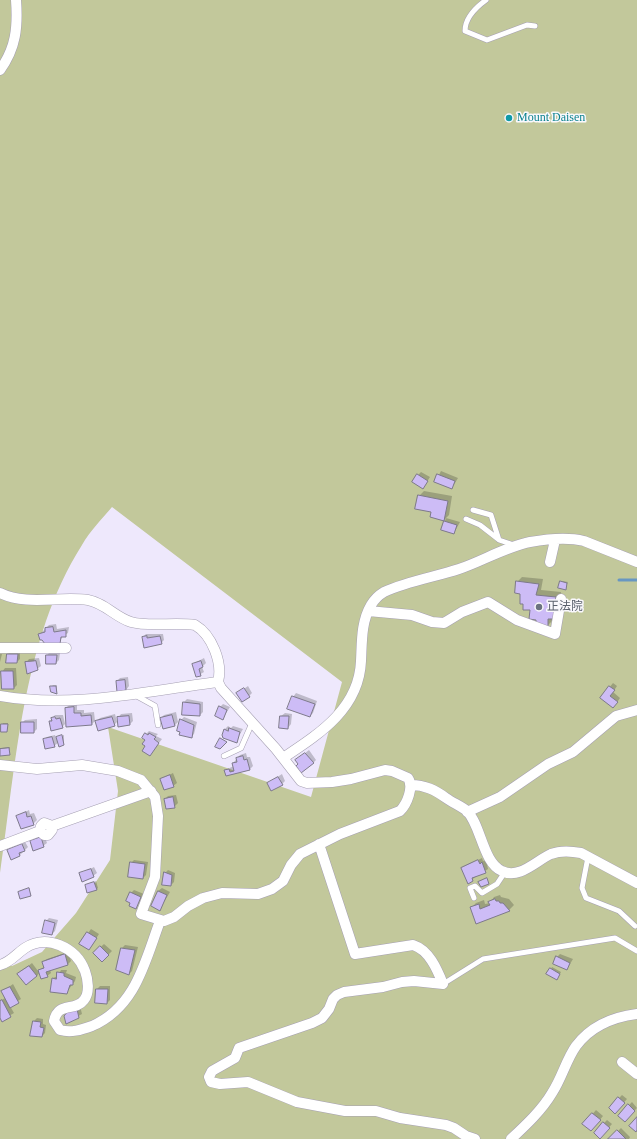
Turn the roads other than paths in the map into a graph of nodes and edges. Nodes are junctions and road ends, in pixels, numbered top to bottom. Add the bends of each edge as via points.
1 (16, 0) edge
2 (486, 0) edge
3 (535, 26) dead end
4 (0, 70) edge
5 (473, 510) dead end
6 (466, 519) dead end
7 (499, 540) junction
8 (555, 540) junction
9 (515, 546) junction
10 (550, 562) dead end
11 (637, 562) edge
12 (0, 592) edge
13 (561, 599) dead end
14 (368, 611) junction
15 (0, 648) edge
16 (66, 648) dead end
17 (218, 682) junction
18 (134, 694) junction
19 (0, 696) edge
20 (637, 710) edge
21 (252, 723) junction
22 (158, 725) dead end
23 (224, 756) dead end
24 (283, 758) junction
25 (0, 765) edge
26 (410, 785) junction
27 (151, 791) junction
28 (467, 812) junction
29 (319, 844) junction
30 (0, 846) edge
31 (588, 857) junction
32 (505, 872) junction
33 (637, 883) edge
34 (474, 898) dead end
35 (160, 921) junction
36 (635, 926) dead end
37 (637, 952) edge
38 (0, 965) edge
39 (443, 984) junction
40 (637, 1014) edge
41 (622, 1062) dead end
42 (637, 1074) edge
43 (475, 1139) edge
44 (511, 1139) edge

1 - 4 street via 16,36 7,62
2 - 3 lane via 465,23 464,31 487,40 527,25
5 - 7 lane via 490,515
6 - 7 lane via 480,525
7 - 9 lane
8 - 9 street
8 - 10 street
8 - 11 street via 584,540
9 - 14 street via 461,569 389,590 376,598
12 - 17 street via 27,599 90,600 134,623 195,625 202,629 219,662
13 - 14 street via 556,634 517,620 488,602 444,622 432,622 412,615
14 - 24 street via 364,624 360,672 348,704 331,723
15 - 16 street
17 - 18 street
17 - 21 street
18 - 19 street via 75,701
18 - 22 lane via 155,706
20 - 28 street via 616,716 573,752 548,764 500,797
21 - 23 lane via 241,748
21 - 24 street
24 - 26 street via 297,778 307,783 351,779 385,770 408,778
25 - 27 street via 37,768 96,766 131,775 141,780
26 - 28 street via 431,788
26 - 29 street via 400,811
27 - 30 street via 52,826 44,824 40,831
27 - 35 street via 155,797 158,816 156,877 141,914
28 - 32 street via 496,867
29 - 35 street via 300,854 283,881 272,889 258,894 222,893 203,898 170,920
29 - 39 street via 355,954 413,945 428,955
31 - 32 street via 562,851 524,870
31 - 33 street
31 - 36 lane via 582,888 586,898 619,911
32 - 34 lane via 497,884 482,893 475,886 470,888
35 - 38 street via 139,980 128,999 100,1022 81,1030 60,1030 54,1021 55,1014 61,1009 81,1004 86,999 86,975 75,955 56,944 46,942 32,945 7,963
37 - 39 lane via 615,938 483,959
39 - 43 street via 414,981 344,992 333,999 322,1018 239,1048 235,1058 212,1071 209,1077 211,1082 220,1084 256,1084 297,1102 345,1111 376,1111 400,1118 446,1125
40 - 44 street via 623,1016 596,1026 576,1046 552,1093
41 - 42 street

